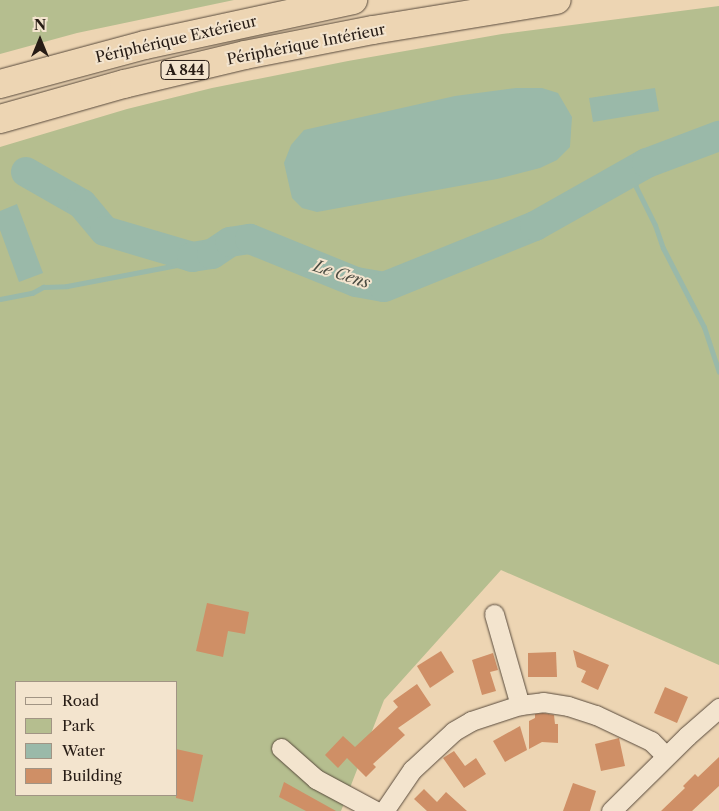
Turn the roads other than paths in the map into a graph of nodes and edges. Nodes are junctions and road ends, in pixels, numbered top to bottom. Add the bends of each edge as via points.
1 (353, 0) edge
2 (557, 0) edge
3 (0, 84) edge
4 (0, 119) edge
5 (494, 614) dead end
6 (520, 705) junction
7 (719, 708) edge
8 (281, 748) dead end
9 (666, 756) junction
10 (376, 811) edge
11 (384, 811) edge
12 (611, 811) edge

1 - 3 highway, Périphérique Extérieur / A 844 via 144,46
2 - 4 highway, Périphérique Intérieur / A 844 via 245,55
5 - 6 street
6 - 9 street via 543,702 596,715 651,741
6 - 11 street via 471,721 454,731 412,770
7 - 9 street
8 - 10 street via 316,779
9 - 12 street

